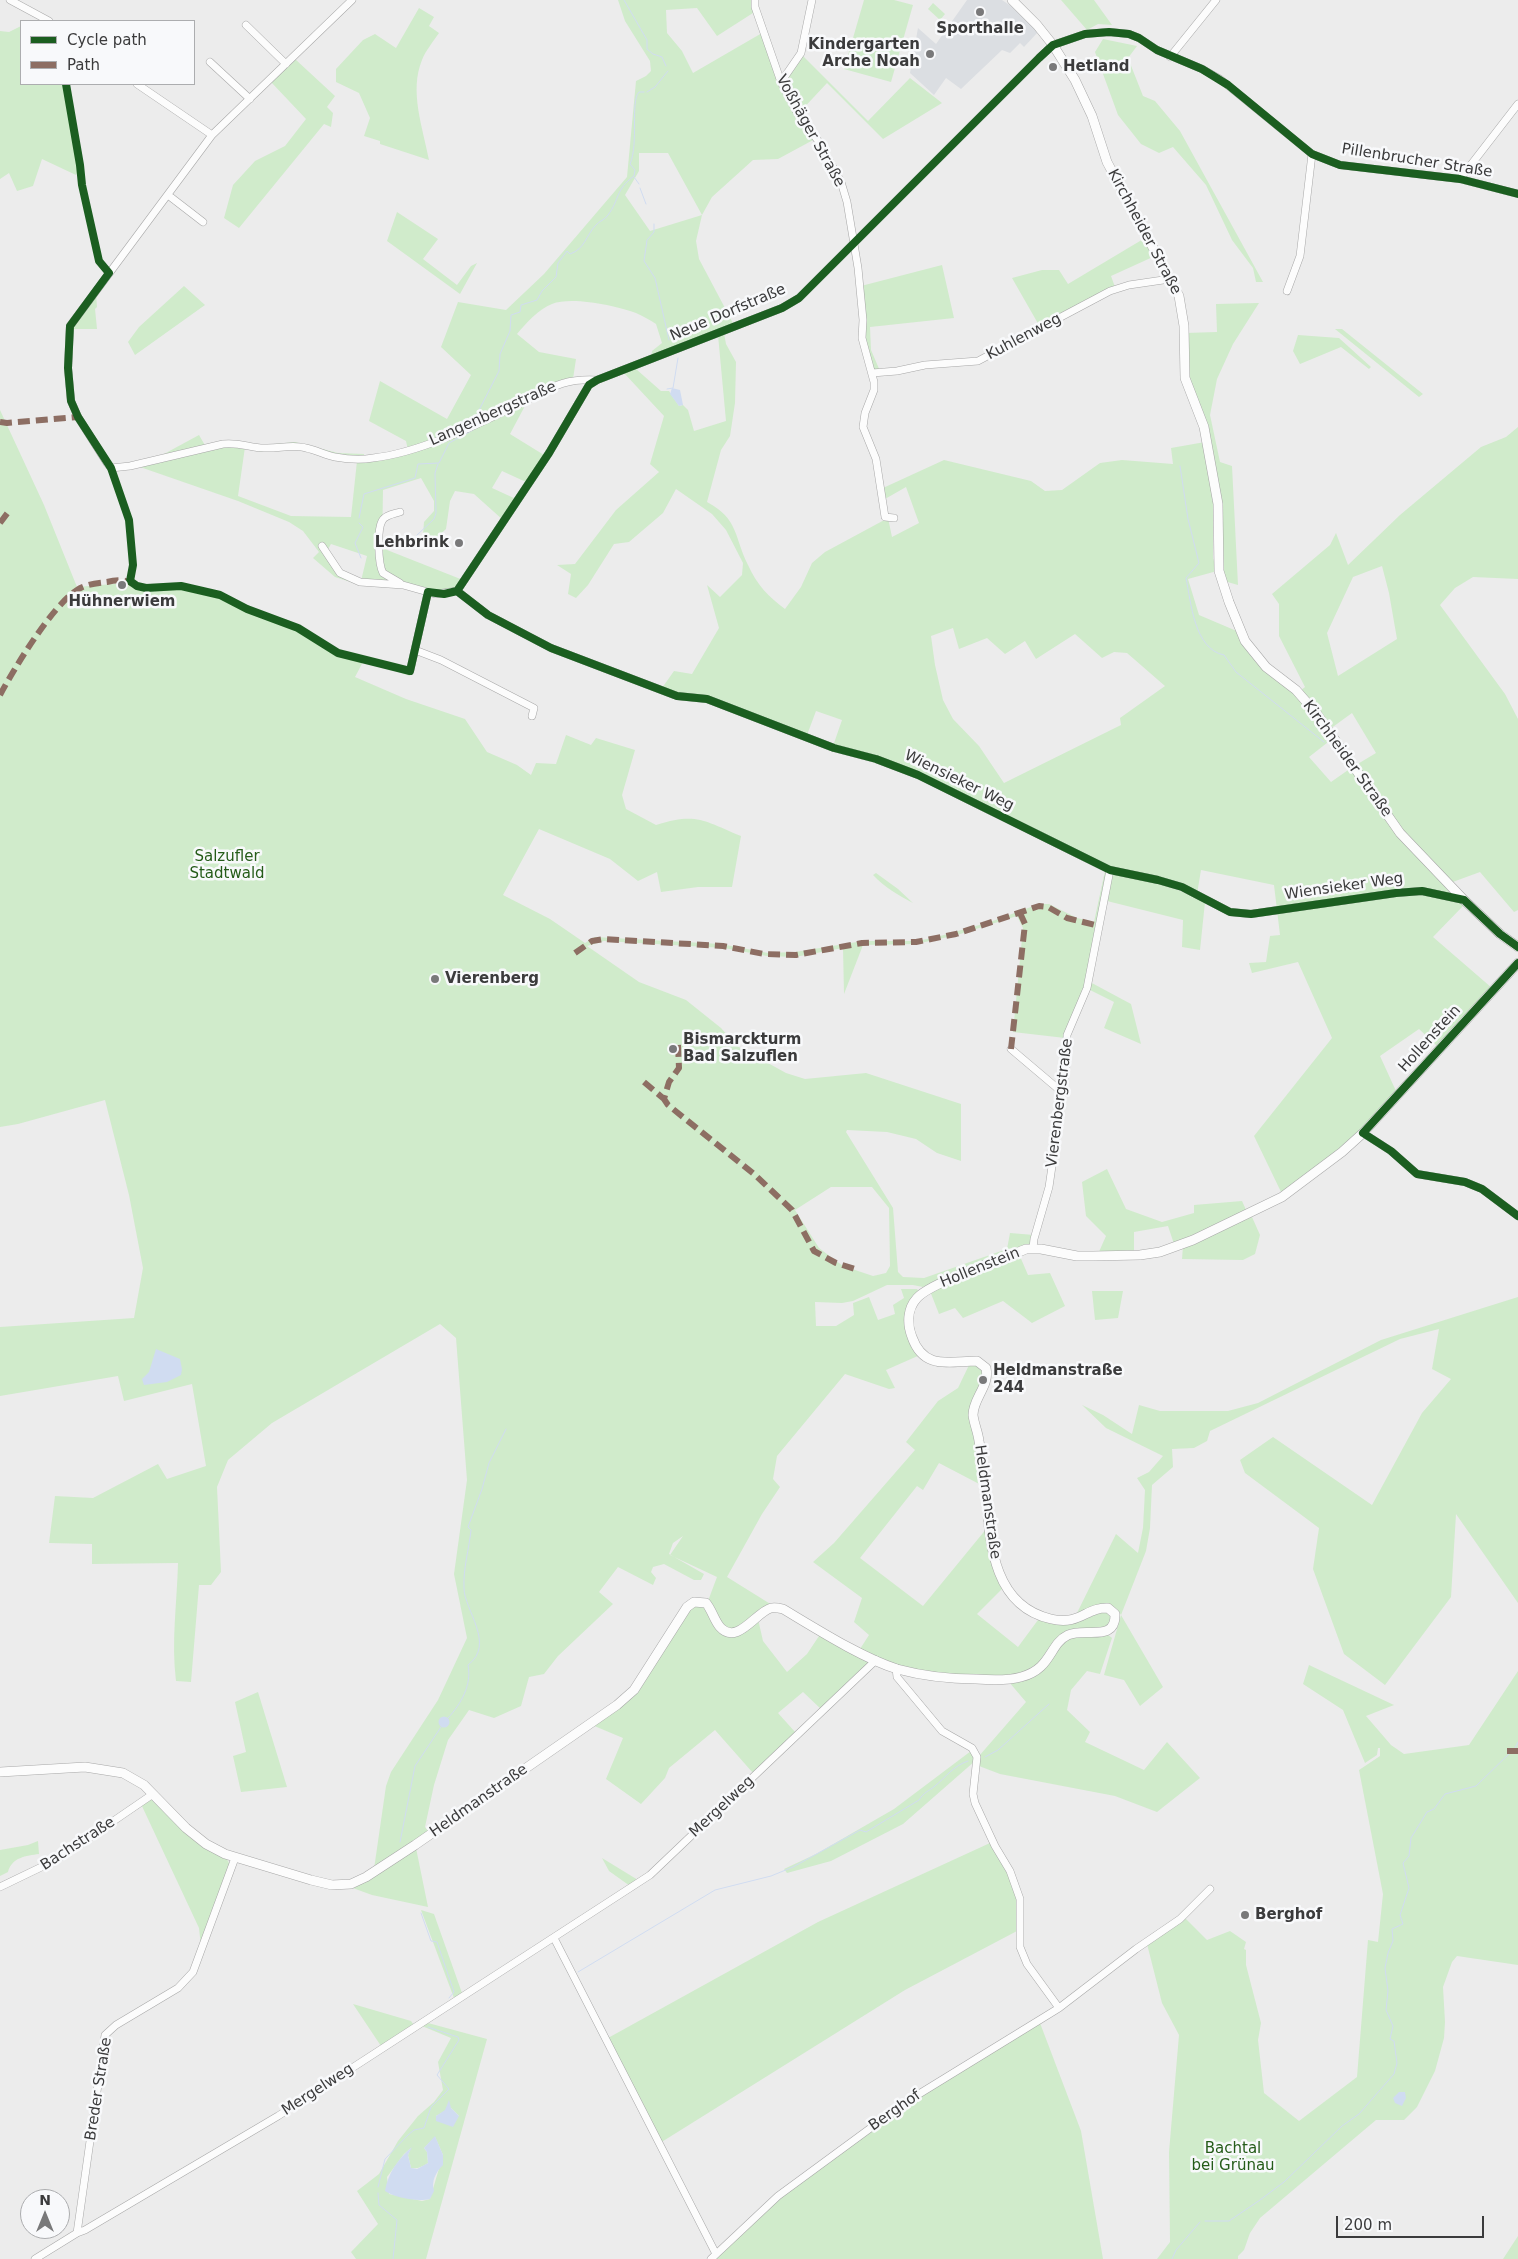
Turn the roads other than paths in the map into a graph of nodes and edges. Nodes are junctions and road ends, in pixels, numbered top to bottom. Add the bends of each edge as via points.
1 (10, 0) edge
2 (755, 0) edge
3 (812, 0) edge
4 (1012, 0) edge
5 (1216, 0) edge
6 (347, 2) edge
7 (47, 20) edge
8 (246, 25) dead end
9 (1053, 45) junction
10 (1170, 57) junction
11 (210, 62) dead end
12 (286, 64) junction
13 (781, 82) junction
14 (138, 85) edge
15 (250, 99) junction
16 (1518, 104) edge
17 (212, 135) junction
18 (1312, 154) junction
19 (1460, 179) junction
20 (1518, 194) edge
21 (168, 195) junction
22 (203, 222) dead end
23 (853, 243) junction
24 (1170, 279) junction
25 (1287, 291) dead end
26 (872, 373) junction
27 (597, 380) junction
28 (400, 512) dead end
29 (894, 518) dead end
30 (322, 546) dead end
31 (403, 585) junction
32 (457, 591) junction
33 (428, 592) junction
34 (416, 650) junction
35 (410, 671) dead end
36 (532, 716) dead end
37 (1110, 870) junction
38 (1464, 900) junction
39 (1518, 946) edge
40 (1518, 963) edge
41 (1011, 1049) dead end
42 (1063, 1093) junction
43 (1363, 1133) junction
44 (1518, 1216) edge
45 (1033, 1248) junction
46 (930, 1360) joint
47 (876, 1660) junction
48 (896, 1668) junction
49 (0, 1772) edge
50 (153, 1794) junction
51 (235, 1858) junction
52 (0, 1887) edge
53 (1210, 1890) dead end
54 (554, 1938) junction
55 (1059, 2008) junction
56 (77, 2233) junction
57 (713, 2256) edge
58 (35, 2259) edge

1 - 7 street
2 - 13 street, Voßhäger Straße
3 - 13 street via 801,54
4 - 9 main road, Kirchheider Straße
5 - 10 street
6 - 12 street, Langenbergstraße
8 - 12 street
9 - 10 street, Pillenbrucher Straße via 1085,34 1121,33 1138,38
9 - 23 street, Neue Dorfstraße
9 - 24 main road, Kirchheider Straße via 1084,98 1121,191
10 - 18 street, Pillenbrucher Straße via 1202,69 1228,85
11 - 15 street
12 - 15 street, Langenbergstraße
13 - 23 street, Voßhäger Straße via 841,182
14 - 17 street
15 - 17 street, Langenbergstraße
16 - 19 street
17 - 21 street, Langenbergstraße
18 - 19 street, Pillenbrucher Straße via 1340,165
18 - 25 street via 1300,256
19 - 20 street, Pillenbrucher Straße
21 - 22 street
21 - 27 street, Langenbergstraße via 70,326 68,368 72,401 78,417 111,468 235,442 264,448 306,447 335,457 372,458 410,450 454,433 516,406 551,386 585,379
23 - 26 street, Voßhäger Straße via 863,320 862,338
23 - 27 street, Neue Dorfstraße via 799,298 782,308
24 - 26 street, Kuhlenweg via 1110,291 978,362
24 - 38 main road, Kirchheider Straße via 1181,304 1185,378 1204,427 1218,504 1219,571 1240,631 1249,648 1266,667 1306,700 1400,834
26 - 29 street, Voßhäger Straße via 874,390 865,413 864,427 876,459 885,517
27 - 32 street, Neue Dorfstraße via 589,385 549,453
28 - 31 street via 381,521 379,558 383,573
30 - 31 street via 340,573 364,583
31 - 33 street
32 - 33 street via 444,594
32 - 37 street, Wiensieker Weg via 488,615 551,648 677,696 707,699 834,748 918,775
33 - 34 street
34 - 35 street
34 - 36 street via 534,708
37 - 38 street, Wiensieker Weg via 1182,887 1230,912 1242,914 1422,891
37 - 42 street, Vierenbergstraße via 1087,988 1067,1036
38 - 39 main road, Kirchheider Straße via 1500,934
40 - 43 main road, Hollenstein
41 - 42 street
42 - 45 street, Vierenbergstraße via 1049,1187
43 - 44 street via 1418,1174 1464,1182 1482,1189
43 - 45 main road, Hollenstein via 1282,1197 1175,1246 1140,1255 1093,1256
45 - 46 main road, Hollenstein via 931,1288 916,1298 908,1325 912,1339
46 - 48 main road, Heldmanstraße via 944,1363 977,1361 986,1368 986,1381 975,1402 973,1416 994,1557 1008,1591 1024,1608 1038,1615 1063,1621 1108,1608 1115,1614 1116,1623 1106,1632 1068,1635 1040,1669 1021,1678 942,1678
47 - 48 main road, Heldmanstraße
47 - 51 main road, Heldmanstraße via 783,1609 773,1607 765,1610 742,1630 731,1632 719,1626 706,1603 694,1602 677,1621 634,1690 493,1792 358,1882 332,1885
47 - 54 street, Mergelweg via 650,1875
48 - 55 street via 897,1677 942,1731 972,1748 977,1757 973,1784 975,1803 1010,1871 1020,1899 1020,1947 1027,1964
49 - 50 main road, Heldmanstraße via 100,1768 134,1778
50 - 51 main road, Heldmanstraße via 206,1844
50 - 52 street, Bachstraße via 58,1859
51 - 56 street, Breder Straße via 193,1972 178,1988 105,2035
53 - 55 street, Berghof via 1180,1918
54 - 56 street, Mergelweg via 278,2116
54 - 57 street
55 - 57 street, Berghof via 906,2102 778,2196
56 - 58 street

